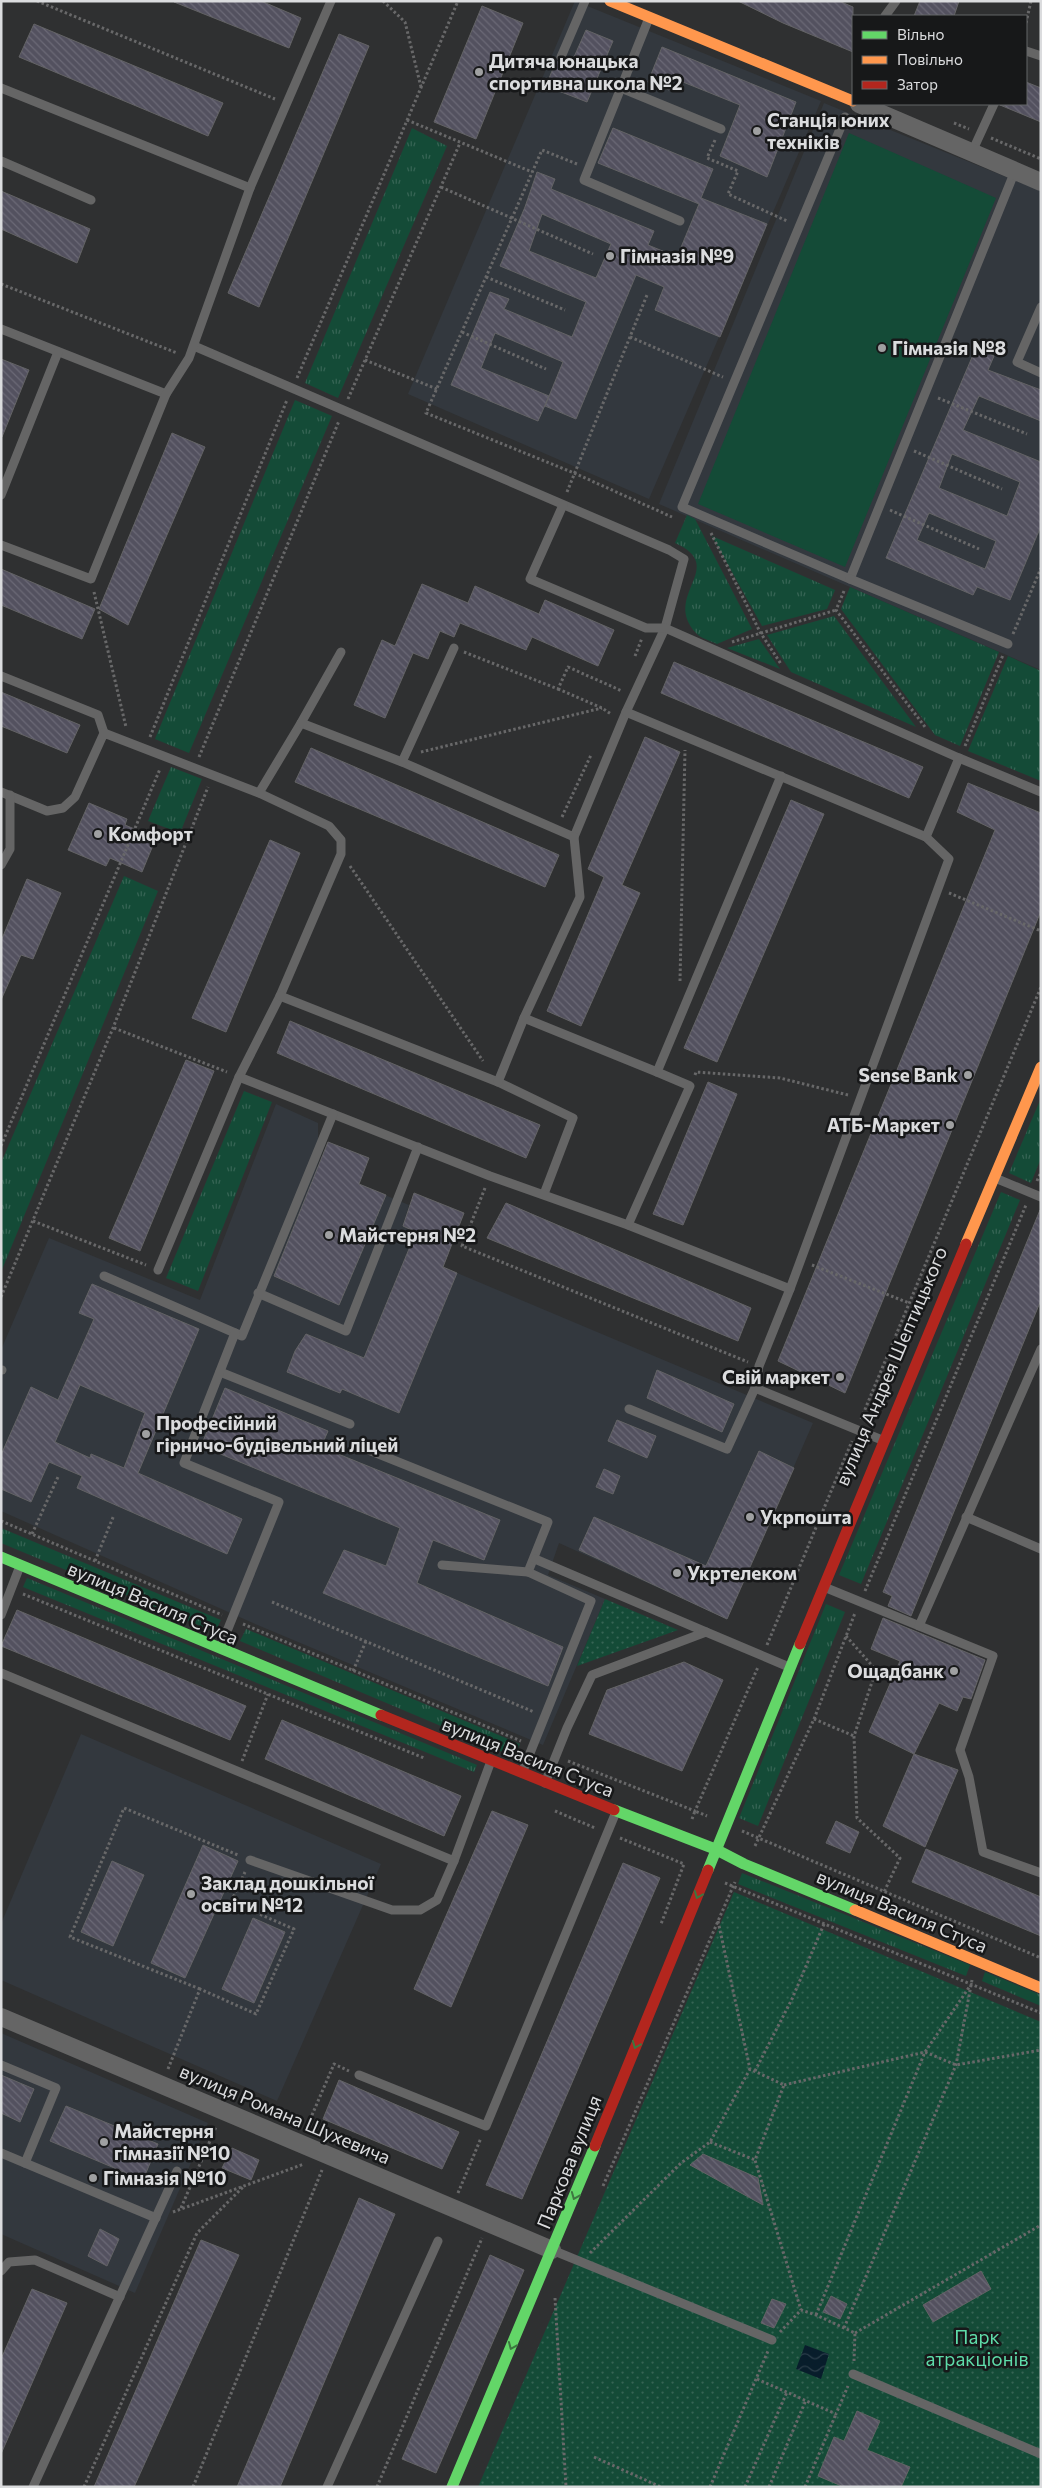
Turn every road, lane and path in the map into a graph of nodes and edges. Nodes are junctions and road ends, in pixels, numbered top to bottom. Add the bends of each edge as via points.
1 (37, 1) edge
2 (331, 1) edge
3 (383, 1) edge
4 (458, 1) edge
5 (584, 1) edge
6 (610, 1) edge
7 (896, 1) edge
8 (1031, 1) edge
9 (886, 15) edge
10 (649, 18) junction
11 (1027, 19) edge
12 (1027, 51) edge
13 (1041, 56) edge
14 (561, 57) dead end
15 (421, 87) junction
16 (1, 88) edge
17 (621, 88) junction
18 (852, 100) edge
19 (287, 104) junction
20 (861, 105) edge
21 (994, 105) edge
22 (845, 117) dead end
23 (407, 120) junction
24 (720, 129) joint
25 (460, 144) junction
26 (972, 152) junction
27 (1, 161) edge
28 (589, 168) junction
29 (1015, 171) junction
30 (532, 172) junction
31 (1041, 182) edge
32 (441, 187) junction
33 (250, 188) junction
34 (91, 200) dead end
35 (512, 217) junction
36 (680, 221) dead end
37 (784, 230) dead end
38 (593, 254) dead end
39 (486, 277) junction
40 (1, 284) edge
41 (647, 295) dead end
42 (1041, 307) edge
43 (565, 310) dead end
44 (1, 329) edge
45 (462, 332) junction
46 (630, 337) junction
47 (194, 346) junction
48 (58, 352) junction
49 (189, 358) junction
50 (365, 360) junction
51 (726, 368) dead end
52 (546, 369) dead end
53 (1041, 373) edge
54 (723, 377) junction
55 (735, 383) junction
56 (292, 389) junction
57 (437, 389) junction
58 (926, 393) junction
59 (166, 394) junction
60 (343, 411) junction
61 (1027, 434) dead end
62 (904, 447) junction
63 (574, 473) junction
64 (1002, 489) dead end
65 (1, 495) edge
66 (563, 505) junction
67 (880, 506) junction
68 (701, 515) junction
69 (677, 519) dead end
70 (1, 544) edge
71 (979, 548) dead end
72 (1041, 568) edge
73 (850, 578) junction
74 (91, 579) junction
75 (836, 610) junction
76 (646, 628) junction
77 (665, 628) junction
78 (760, 632) junction
79 (1008, 644) junction
80 (454, 648) joint
81 (712, 650) junction
82 (341, 652) dead end
83 (632, 664) dead end
84 (1, 676) edge
85 (626, 682) dead end
86 (796, 685) junction
87 (558, 689) junction
88 (622, 692) junction
89 (618, 699) dead end
90 (614, 707) dead end
91 (602, 708) junction
92 (626, 712) junction
93 (611, 714) junction
94 (301, 723) junction
95 (607, 723) dead end
96 (104, 733) junction
97 (685, 736) junction
98 (130, 743) junction
99 (941, 748) junction
100 (145, 749) junction
101 (594, 750) dead end
102 (165, 757) junction
103 (960, 758) junction
104 (404, 759) junction
105 (194, 768) junction
106 (213, 775) junction
107 (781, 776) junction
108 (1041, 792) edge
109 (259, 793) junction
110 (6, 794) edge
111 (561, 820) dead end
112 (574, 837) junction
113 (926, 837) junction
114 (341, 854) junction
115 (1, 865) edge
116 (938, 889) junction
117 (1041, 931) edge
118 (1041, 987) edge
119 (680, 990) dead end
120 (280, 996) junction
121 (524, 1018) junction
122 (114, 1028) junction
123 (1041, 1067) edge
124 (657, 1072) junction
125 (239, 1077) junction
126 (498, 1082) junction
127 (690, 1086) junction
128 (861, 1099) junction
129 (334, 1114) junction
130 (3, 1137) edge
131 (1, 1146) edge
132 (418, 1147) junction
133 (1041, 1172) edge
134 (490, 1176) junction
135 (993, 1177) junction
136 (1032, 1193) junction
137 (544, 1194) junction
138 (1041, 1197) edge
139 (33, 1221) junction
140 (628, 1225) junction
141 (801, 1261) junction
142 (158, 1270) joint
143 (104, 1276) dead end
144 (790, 1290) junction
145 (258, 1293) junction
146 (1, 1296) edge
147 (909, 1303) junction
148 (235, 1333) junction
149 (1041, 1350) edge
150 (758, 1366) junction
151 (220, 1372) junction
152 (755, 1388) junction
153 (629, 1410) dead end
154 (350, 1424) dead end
155 (856, 1430) junction
156 (882, 1440) junction
157 (356, 1445) dead end
158 (58, 1476) dead end
159 (114, 1515) dead end
160 (966, 1517) junction
161 (1, 1521) edge
162 (32, 1534) junction
163 (1041, 1549) edge
164 (1, 1557) edge
165 (535, 1559) junction
166 (95, 1561) junction
167 (20, 1565) junction
168 (442, 1565) dead end
169 (528, 1572) junction
170 (823, 1587) junction
171 (11, 1590) junction
172 (272, 1602) dead end
173 (860, 1604) junction
174 (1, 1615) edge
175 (232, 1619) junction
176 (919, 1626) junction
177 (706, 1632) junction
178 (846, 1636) junction
179 (366, 1641) junction
180 (220, 1650) junction
181 (762, 1656) junction
182 (789, 1667) junction
183 (353, 1671) junction
184 (1, 1673) edge
185 (268, 1694) junction
186 (544, 1717) junction
187 (814, 1719) junction
188 (854, 1736) junction
189 (532, 1745) junction
190 (555, 1756) junction
191 (429, 1759) dead end
192 (492, 1760) junction
193 (238, 1771) junction
194 (522, 1773) junction
195 (545, 1783) junction
196 (554, 1811) dead end
197 (616, 1812) junction
198 (608, 1833) junction
199 (715, 1850) junction
200 (250, 1860) junction
201 (454, 1861) junction
202 (684, 1864) junction
203 (1041, 1873) edge
204 (706, 1874) junction
205 (884, 1892) junction
206 (718, 1920) dead end
207 (824, 1924) junction
208 (659, 1929) dead end
209 (1041, 1958) edge
210 (980, 1962) junction
211 (971, 1984) junction
212 (1041, 1988) edge
213 (200, 1989) junction
214 (1041, 2013) edge
215 (1, 2017) edge
216 (1041, 2050) edge
217 (925, 2052) junction
218 (1, 2065) edge
219 (956, 2065) junction
220 (750, 2069) junction
221 (755, 2071) junction
222 (359, 2075) joint
223 (784, 2085) junction
224 (162, 2086) junction
225 (223, 2111) junction
226 (486, 2126) junction
227 (710, 2142) junction
228 (299, 2143) junction
229 (1, 2153) edge
230 (328, 2155) junction
231 (755, 2160) junction
232 (25, 2163) junction
233 (178, 2171) dead end
234 (244, 2186) junction
235 (452, 2208) junction
236 (180, 2209) junction
237 (156, 2218) junction
238 (488, 2223) junction
239 (1041, 2225) edge
240 (438, 2241) dead end
241 (552, 2250) junction
242 (580, 2262) junction
243 (1, 2271) edge
244 (555, 2296) dead end
245 (120, 2297) junction
246 (801, 2310) junction
247 (816, 2315) junction
248 (844, 2328) junction
249 (855, 2333) junction
250 (772, 2340) junction
251 (853, 2374) junction
252 (757, 2379) junction
253 (787, 2392) junction
254 (806, 2400) junction
255 (836, 2414) junction
256 (1041, 2454) edge
257 (594, 2457) dead end
258 (34, 2487) edge
259 (84, 2487) edge
260 (193, 2487) edge
261 (327, 2487) edge
262 (377, 2487) edge
263 (452, 2487) edge
264 (566, 2487) edge
265 (661, 2487) edge
266 (710, 2487) edge
267 (745, 2487) edge
268 (770, 2487) edge
269 (805, 2487) edge

1 - 19 path
2 - 19 lane
3 - 15 path via 404,22
4 - 15 path
5 - 14 lane
6 - 10 street
7 - 9 lane
8 - 11 path
10 - 17 lane
10 - 18 street
12 - 13 lane
15 - 23 path
16 - 33 lane
17 - 24 lane
17 - 28 lane
19 - 33 lane
20 - 26 street
21 - 26 lane
22 - 55 lane
23 - 25 path
23 - 56 path
24 - 37 path via 707,158 738,171 728,194 788,221
25 - 30 path
25 - 32 path
26 - 29 street
27 - 34 lane
28 - 30 path via 542,150
28 - 36 lane via 584,180
29 - 31 street
29 - 58 lane
30 - 35 path
32 - 35 path
32 - 50 path
33 - 47 lane
35 - 38 path
35 - 39 path
39 - 43 path
39 - 45 path
40 - 49 path
41 - 46 path
42 - 53 lane via 1017,362
44 - 48 lane
45 - 52 path
45 - 57 path
46 - 54 path
46 - 63 path
47 - 49 lane
47 - 56 lane
48 - 59 lane
48 - 65 lane
49 - 59 lane
50 - 57 path
50 - 60 path
51 - 54 path
54 - 55 path
55 - 68 lane via 682,507
56 - 60 lane
56 - 100 path
57 - 63 path via 426,413
58 - 61 path
58 - 62 lane
59 - 74 lane
60 - 66 lane
60 - 105 path
62 - 64 path
62 - 67 lane
63 - 66 path
63 - 69 path
66 - 76 lane via 530,579
66 - 77 lane via 684,559
67 - 71 path
67 - 73 lane
68 - 73 lane
68 - 78 path
70 - 74 lane
72 - 79 path
73 - 75 path
73 - 79 lane
74 - 98 path
75 - 78 path
75 - 99 path
76 - 77 lane
76 - 83 path
77 - 81 lane
77 - 92 lane
78 - 81 path
78 - 86 path
79 - 103 path
80 - 87 path
80 - 104 lane
81 - 86 lane
82 - 94 lane
84 - 96 lane via 98,715
85 - 88 path
86 - 99 lane
87 - 88 path via 568,667
87 - 91 path
88 - 89 path
90 - 93 path
91 - 93 path
91 - 104 path
92 - 97 lane
92 - 112 lane
93 - 95 path
94 - 104 lane
94 - 109 lane
96 - 98 lane
96 - 110 lane via 74,797 63,808 47,811
97 - 107 lane
97 - 119 path
98 - 100 lane
99 - 103 lane
100 - 102 lane
101 - 111 path
102 - 105 lane
102 - 130 path
103 - 108 lane
103 - 113 lane
104 - 112 lane
105 - 106 lane
106 - 109 lane
106 - 122 path
107 - 113 lane
107 - 124 lane
109 - 114 lane via 329,826 341,840
110 - 115 lane via 10,849
112 - 121 lane via 580,897
113 - 116 lane via 949,859
114 - 120 lane
114 - 126 path
116 - 117 path
116 - 128 lane
118 - 147 path
120 - 125 lane
120 - 126 lane
121 - 124 lane
121 - 126 lane
122 - 125 path
122 - 139 path
123 - 135 street, вулиця Андрея Шептицького
124 - 127 lane
125 - 129 lane
125 - 142 lane
126 - 137 lane via 573,1118
127 - 128 path via 696,1072 780,1078
127 - 140 lane
128 - 141 lane
129 - 132 lane
129 - 145 lane
130 - 131 path
132 - 134 lane
132 - 145 lane via 346,1331
133 - 136 path
134 - 137 lane
134 - 150 path via 462,1246
135 - 136 lane
135 - 156 street, вулиця Андрея Шептицького
136 - 138 lane
136 - 173 path
137 - 140 lane
139 - 142 path
139 - 146 path
140 - 144 lane
141 - 144 lane
141 - 147 path
143 - 148 lane
144 - 150 lane
145 - 148 lane via 242,1336
147 - 155 path
148 - 151 lane
149 - 160 lane
150 - 152 lane
151 - 154 lane
151 - 175 lane via 184,1463 279,1502
152 - 153 lane via 727,1449
152 - 155 lane
155 - 156 lane
155 - 181 path
156 - 170 street, вулиця Андрея Шептицького
157 - 165 lane via 548,1522
158 - 162 path
159 - 166 path
160 - 163 lane
160 - 176 lane
161 - 162 path
162 - 166 path
164 - 167 street, вулиця Василя Стуса
165 - 169 lane
165 - 177 lane
166 - 175 path
167 - 171 lane
167 - 180 street, вулиця Василя Стуса
168 - 169 lane
169 - 186 lane via 591,1602
170 - 173 lane
170 - 182 street, вулиця Андрея Шептицького
171 - 174 lane
171 - 185 path
172 - 179 path
173 - 176 lane
173 - 178 path
175 - 180 lane
175 - 183 path
176 - 203 lane via 993,1656 960,1750 969,1778 983,1852
177 - 181 lane
177 - 190 lane via 592,1675
178 - 187 path
178 - 188 path via 876,1670
179 - 183 path
179 - 186 path
180 - 192 street, вулиця Василя Стуса
181 - 182 lane
181 - 190 path via 695,1811
182 - 199 street, вулиця Андрея Шептицького
183 - 189 path
184 - 193 lane
185 - 191 path
185 - 193 path
186 - 189 lane
187 - 188 path
187 - 205 path via 760,1838
188 - 205 path via 857,1818 900,1858
189 - 194 lane
190 - 195 lane
192 - 194 street, вулиця Василя Стуса
192 - 201 lane
193 - 201 lane
194 - 195 street, вулиця Василя Стуса
195 - 197 street, вулиця Василя Стуса
196 - 198 path
197 - 198 lane
197 - 199 street, вулиця Василя Стуса
198 - 202 path
198 - 226 lane
199 - 204 street, Паркова вулиця
199 - 210 street, вулиця Василя Стуса
200 - 201 lane via 392,1910 420,1910 437,1900
200 - 213 path via 231,1902 294,1929 256,2014
200 - 213 path via 124,1808 70,1937
202 - 204 path
202 - 208 path
204 - 207 path
204 -> 241 street, Паркова вулиця
205 - 209 path
206 - 220 path
207 - 211 path
207 - 221 path via 784,2016
210 - 211 path
210 - 212 street, вулиця Василя Стуса
211 - 214 path
211 - 217 path
211 - 219 path
213 - 224 path
215 - 224 street, вулиця Романа Шухевича
216 - 219 path
217 - 219 path
217 - 223 path
217 - 247 path
218 - 232 lane via 56,2088
219 - 248 path
220 - 221 path
220 - 227 path
221 - 223 path
222 - 226 lane
222 - 228 path via 334,2064
223 - 231 path
224 - 225 street, вулиця Романа Шухевича
225 - 228 street, вулиця Романа Шухевича
225 - 236 path
226 - 235 path
227 - 231 path
227 - 242 path via 681,2163
228 - 230 street, вулиця Романа Шухевича
229 - 232 lane
230 - 234 path
230 - 235 street, вулиця Романа Шухевича
230 - 260 path
231 - 246 path
232 - 237 lane
233 - 237 lane
234 - 236 path
234 - 259 path via 197,2233
235 - 238 street, вулиця Романа Шухевича
236 - 237 path
237 - 245 lane
238 - 241 street, вулиця Романа Шухевича
238 - 262 path
239 - 249 path
240 - 261 lane
241 - 242 lane
241 -> 263 street, Паркова вулиця
242 - 250 lane
243 - 245 lane via 9,2262 35,2260
244 - 264 path
245 - 258 lane
246 - 247 path
246 - 250 path
247 - 248 path
248 - 249 path
249 - 251 path
250 - 252 path
251 - 255 path
251 - 256 lane
252 - 253 path
252 - 266 path
253 - 254 path
253 - 267 path
254 - 255 path
254 - 268 path
255 - 269 path
257 - 265 path

